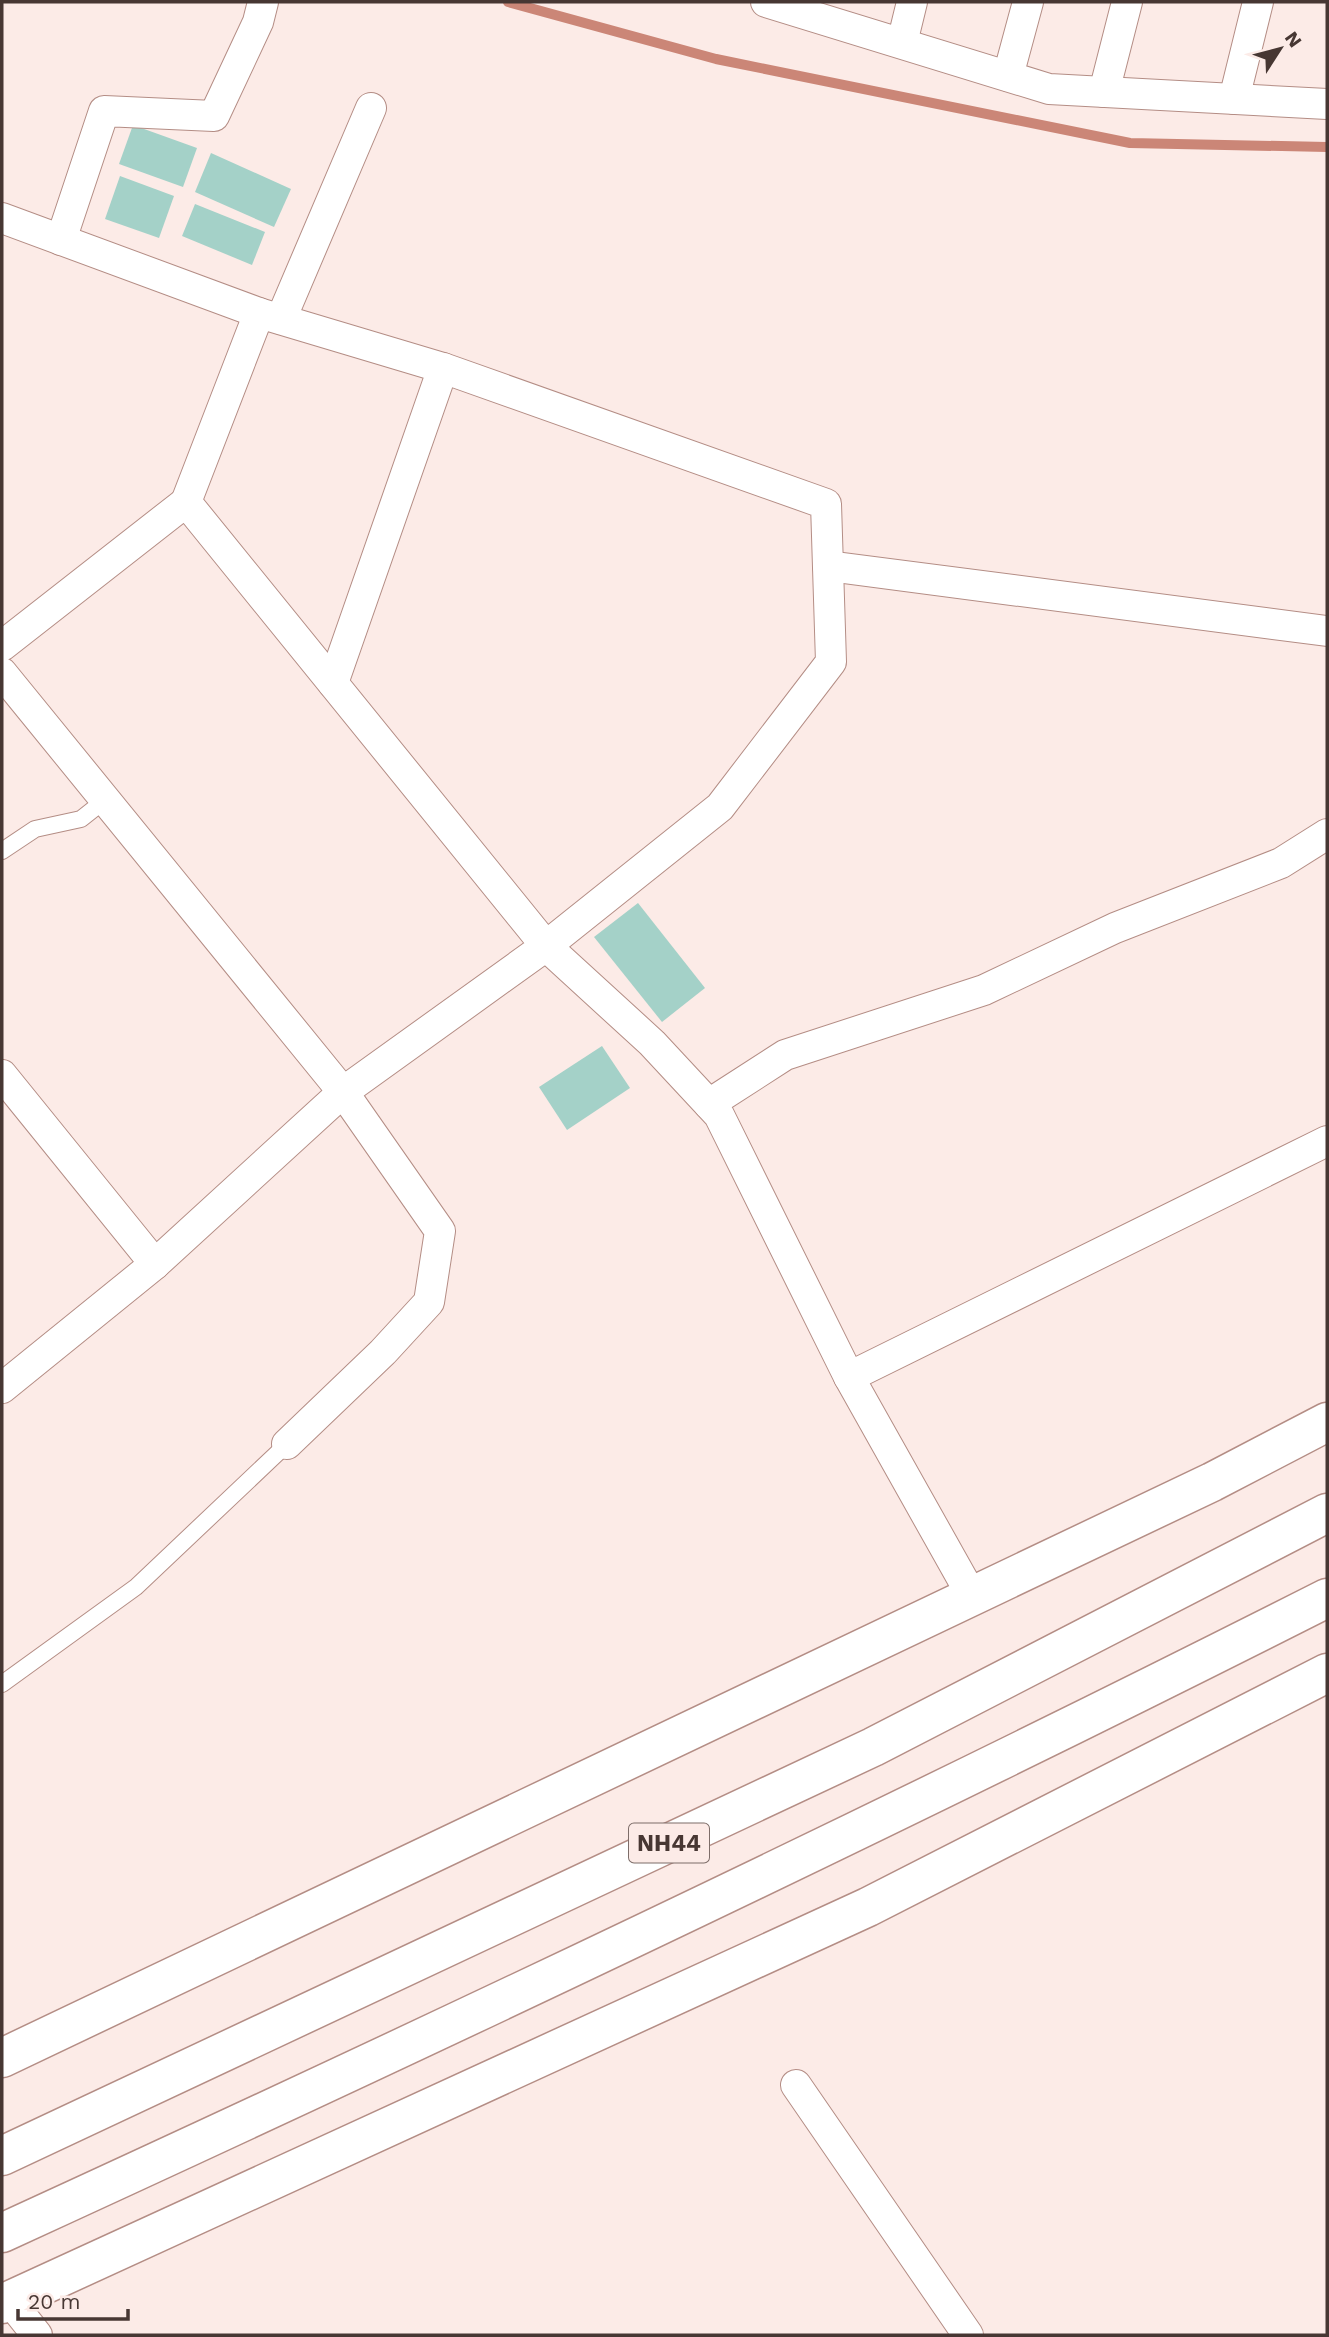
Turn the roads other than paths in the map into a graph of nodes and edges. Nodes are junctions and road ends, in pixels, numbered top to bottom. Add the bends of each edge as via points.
1 (263, 2) edge
2 (766, 2) edge
3 (912, 2) edge
4 (1028, 2) edge
5 (1127, 2) edge
6 (1258, 2) edge
7 (797, 6) edge
8 (902, 43) junction
9 (1009, 76) junction
10 (1104, 92) junction
11 (1234, 99) junction
12 (1327, 104) edge
13 (370, 108) dead end
14 (2, 218) edge
15 (61, 240) junction
16 (270, 316) junction
17 (443, 368) junction
18 (186, 502) junction
19 (828, 566) junction
20 (1327, 631) edge
21 (2, 646) edge
22 (2, 673) edge
23 (333, 683) junction
24 (105, 800) junction
25 (1327, 834) edge
26 (2, 851) edge
27 (546, 946) junction
28 (2, 1075) edge
29 (343, 1092) junction
30 (709, 1104) junction
31 (1327, 1142) edge
32 (155, 1264) junction
33 (849, 1377) junction
34 (2, 1388) edge
35 (1327, 1422) edge
36 (287, 1444) joint
37 (1327, 1513) edge
38 (972, 1595) junction
39 (1327, 1598) edge
40 (1327, 1673) edge
41 (2, 1684) edge
42 (2, 2058) edge
43 (796, 2085) dead end
44 (2, 2156) edge
45 (2, 2233) edge
46 (6, 2302) edge
47 (37, 2335) edge
48 (968, 2335) edge

1 - 15 street via 214,116 104,111
2 - 7 street
3 - 8 street
4 - 9 street
5 - 10 street
6 - 11 street
7 - 8 street
8 - 9 street
9 - 10 street via 1049,89
10 - 11 street
11 - 12 street
13 - 16 street
14 - 15 street
15 - 16 street
16 - 17 street
16 - 18 street
17 - 19 street via 826,504
17 - 23 street
18 - 21 street
18 - 23 street
19 - 20 street
19 - 27 street via 831,662 720,807
22 - 24 street
23 - 27 street
24 - 26 lane via 80,819 35,829
24 - 29 street
25 - 30 street via 1281,863 1115,928 984,989 785,1055
27 - 29 street
27 - 30 street via 652,1043
28 - 32 street
29 - 32 street
29 - 36 street via 440,1231 429,1302
30 - 33 street via 719,1115
31 - 33 street
32 - 34 street
33 - 38 street
35 - 38 main road via 1212,1482
36 - 41 lane via 136,1587
37 - 44 main road, NH44 via 873,1747
38 - 42 main road
39 - 45 main road, NH44 via 994,1766
40 - 46 main road via 868,1907
43 - 48 street
46 - 47 street

